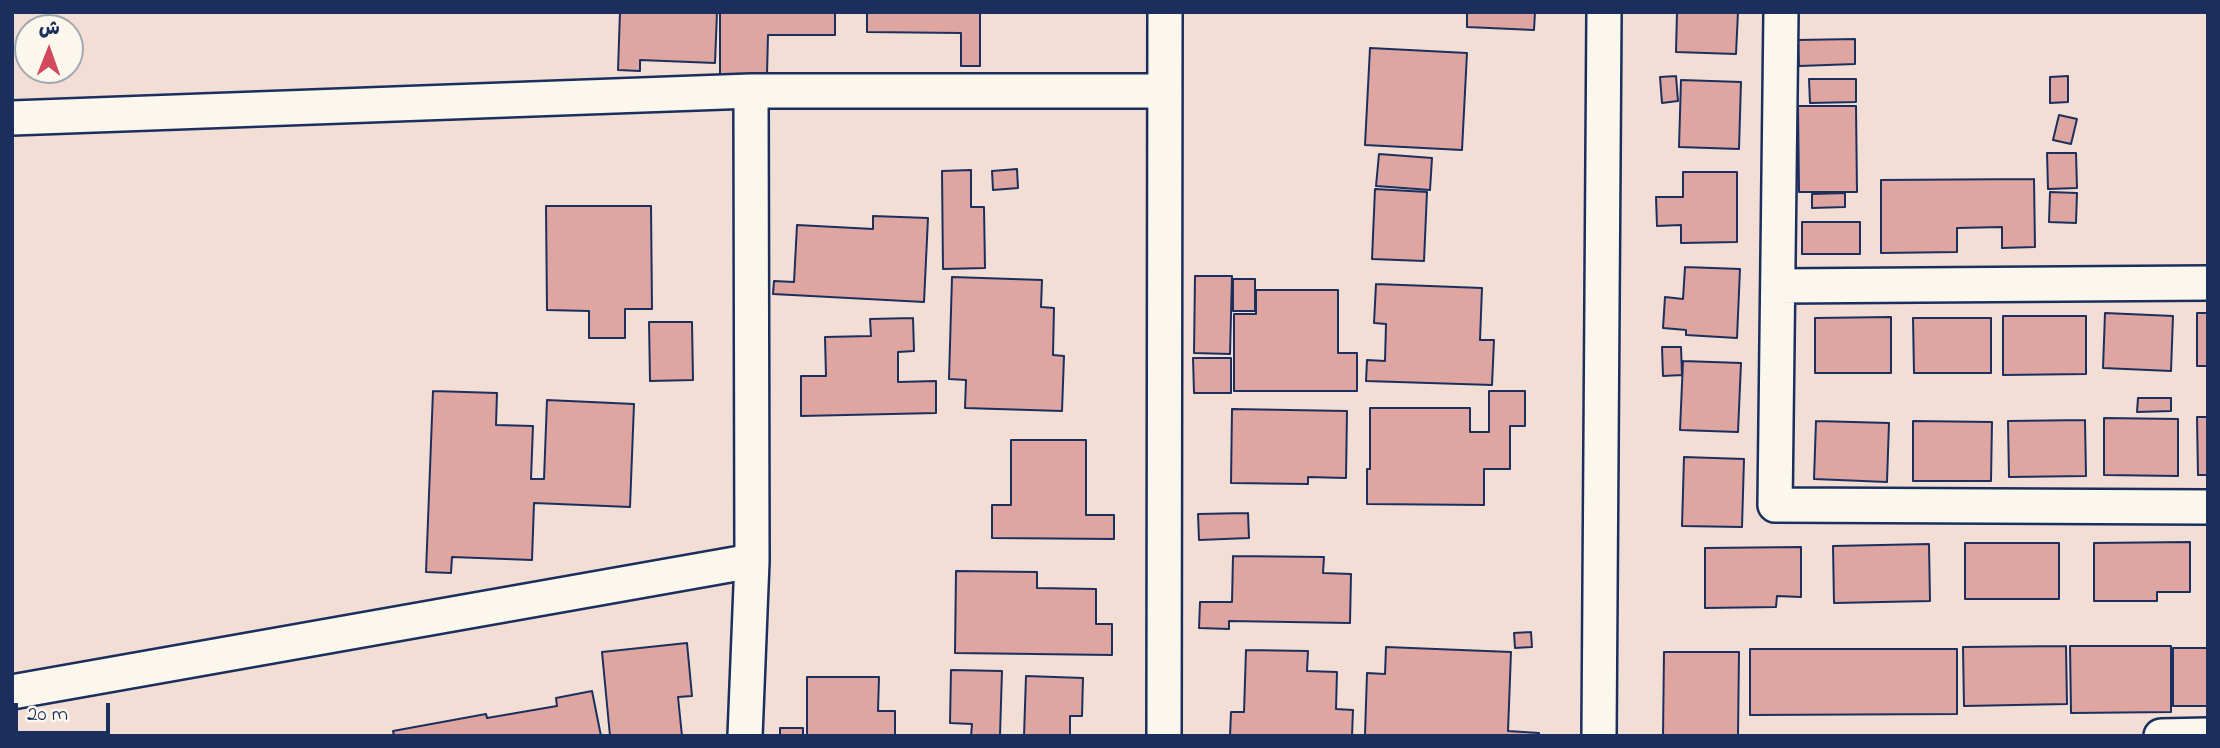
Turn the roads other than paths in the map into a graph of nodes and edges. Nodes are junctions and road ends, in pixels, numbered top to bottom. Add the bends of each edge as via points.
1 (1165, 12) edge
2 (1604, 12) edge
3 (1781, 12) edge
4 (751, 91) junction
5 (1165, 91) junction
6 (12, 118) edge
7 (2208, 283) edge
8 (1778, 286) junction
9 (2208, 507) edge
10 (752, 561) junction
11 (12, 692) edge
12 (2208, 735) edge
13 (745, 736) edge
14 (1164, 736) edge
15 (1599, 736) edge
16 (2161, 736) edge

1 - 5 street
2 - 15 street
3 - 8 street
4 - 5 street
4 - 6 street
4 - 10 street
5 - 14 street
7 - 8 street
8 - 9 street via 1775,505
10 - 11 street
10 - 13 street
12 - 16 street

